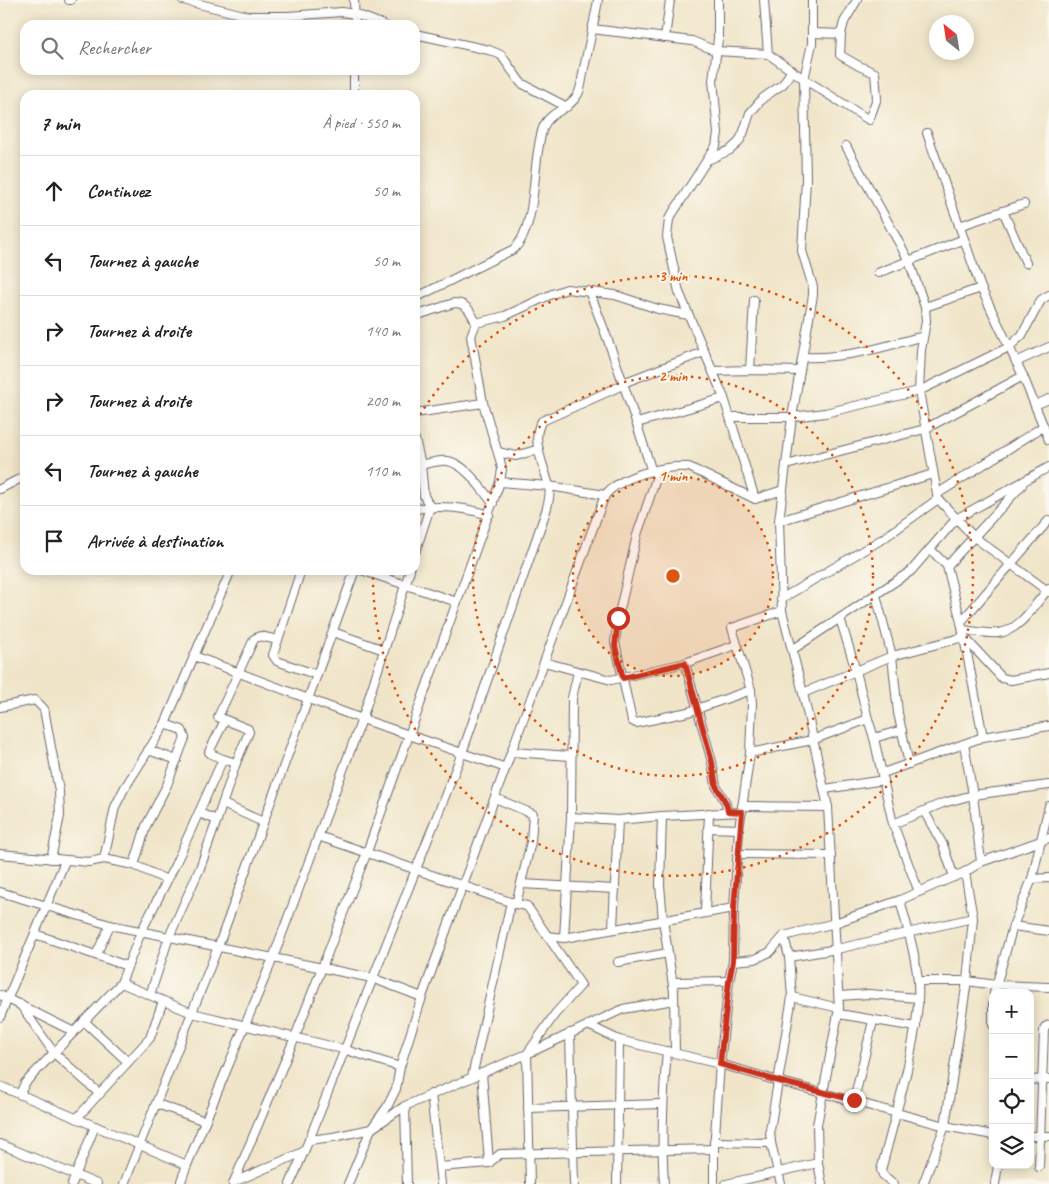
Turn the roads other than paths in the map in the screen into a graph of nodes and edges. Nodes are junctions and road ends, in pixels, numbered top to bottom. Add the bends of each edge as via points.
1 (183, 0) edge
2 (354, 0) edge
3 (598, 0) edge
4 (670, 0) edge
5 (718, 0) edge
6 (764, 0) edge
7 (812, 0) edge
8 (857, 0) edge
9 (355, 14) junction
10 (355, 20) edge
11 (371, 20) edge
12 (592, 29) junction
13 (813, 33) junction
14 (841, 34) junction
15 (420, 35) edge
16 (665, 38) junction
17 (716, 51) junction
18 (768, 54) junction
19 (792, 70) junction
20 (354, 75) edge
21 (804, 79) junction
22 (354, 90) edge
23 (567, 107) junction
24 (927, 133) dead end
25 (846, 146) dead end
26 (708, 160) junction
27 (1024, 204) dead end
28 (1003, 211) junction
29 (959, 226) junction
30 (964, 239) junction
31 (909, 261) junction
32 (1026, 263) dead end
33 (878, 273) dead end
34 (981, 288) junction
35 (589, 291) junction
36 (1049, 295) edge
37 (420, 296) edge
38 (754, 300) dead end
39 (925, 307) junction
40 (420, 314) edge
41 (688, 315) junction
42 (476, 323) junction
43 (923, 336) junction
44 (1049, 346) edge
45 (1009, 347) junction
46 (704, 352) junction
47 (804, 357) junction
48 (1016, 362) junction
49 (750, 370) junction
50 (800, 371) junction
51 (713, 372) junction
52 (1023, 376) junction
53 (623, 384) junction
54 (920, 392) junction
55 (724, 398) junction
56 (1049, 399) edge
57 (483, 403) junction
58 (1036, 405) junction
59 (420, 413) edge
60 (792, 416) junction
61 (731, 417) junction
62 (637, 423) junction
63 (1044, 426) junction
64 (925, 429) junction
65 (1049, 440) edge
66 (539, 449) junction
67 (498, 452) junction
68 (420, 461) edge
69 (421, 465) junction
70 (786, 465) junction
71 (1049, 467) edge
72 (656, 471) junction
73 (933, 474) junction
74 (1028, 478) junction
75 (20, 479) edge
76 (500, 482) junction
77 (549, 486) junction
78 (0, 489) edge
79 (783, 490) junction
80 (605, 495) junction
81 (937, 496) junction
82 (755, 499) junction
83 (493, 503) junction
84 (430, 507) junction
85 (420, 508) edge
86 (489, 515) junction
87 (956, 519) junction
88 (1049, 520) edge
89 (779, 521) junction
90 (974, 537) junction
91 (420, 538) edge
92 (930, 549) junction
93 (1011, 564) junction
94 (947, 566) junction
95 (229, 575) edge
96 (299, 575) edge
97 (353, 575) edge
98 (377, 575) edge
99 (408, 575) edge
100 (405, 584) junction
101 (1048, 590) edge
102 (876, 595) junction
103 (781, 599) junction
104 (457, 602) junction
105 (782, 611) junction
106 (840, 618) junction
107 (963, 630) junction
108 (333, 632) junction
109 (278, 640) junction
110 (736, 646) junction
111 (384, 650) junction
112 (792, 650) junction
113 (194, 656) junction
114 (892, 656) junction
115 (544, 662) junction
116 (685, 663) junction
117 (856, 671) junction
118 (578, 672) junction
119 (240, 673) junction
120 (1049, 673) edge
121 (317, 675) junction
122 (623, 678) junction
123 (751, 690) junction
124 (803, 693) junction
125 (308, 700) junction
126 (0, 707) edge
127 (697, 709) junction
128 (362, 719) junction
129 (868, 719) junction
130 (225, 720) junction
131 (165, 724) junction
132 (1049, 726) edge
133 (902, 730) junction
134 (408, 735) junction
135 (983, 737) junction
136 (874, 738) junction
137 (812, 740) junction
138 (964, 744) junction
139 (148, 750) junction
140 (512, 752) junction
141 (462, 753) junction
142 (750, 753) junction
143 (571, 756) junction
144 (222, 759) junction
145 (176, 760) junction
146 (236, 763) junction
147 (910, 764) junction
148 (506, 768) junction
149 (883, 776) junction
150 (1049, 785) edge
151 (825, 789) junction
152 (973, 795) junction
153 (495, 798) junction
154 (223, 804) junction
155 (1049, 806) edge
156 (828, 807) junction
157 (742, 809) junction
158 (728, 811) junction
159 (924, 811) junction
160 (199, 813) junction
161 (709, 813) junction
162 (662, 816) junction
163 (571, 817) junction
164 (218, 820) junction
165 (618, 820) junction
166 (264, 822) junction
167 (893, 824) junction
168 (708, 828) junction
169 (739, 830) junction
170 (318, 836) junction
171 (1046, 839) edge
172 (367, 852) junction
173 (0, 854) edge
174 (737, 854) junction
175 (831, 856) junction
176 (51, 859) junction
177 (104, 859) junction
178 (65, 861) junction
179 (981, 862) junction
180 (134, 865) junction
181 (415, 870) junction
182 (965, 872) junction
183 (954, 877) junction
184 (1049, 878) edge
185 (1032, 879) junction
186 (167, 880) junction
187 (521, 884) junction
188 (463, 886) junction
189 (567, 887) junction
190 (615, 889) junction
191 (0, 892) edge
192 (919, 892) junction
193 (900, 900) junction
194 (514, 903) junction
195 (46, 907) junction
196 (734, 908) junction
197 (705, 912) junction
198 (973, 918) junction
199 (663, 920) junction
200 (835, 922) junction
201 (110, 925) junction
202 (1013, 926) junction
203 (613, 928) junction
204 (1049, 931) edge
205 (141, 932) junction
206 (908, 932) junction
207 (35, 934) junction
208 (547, 936) junction
209 (784, 936) junction
210 (169, 938) junction
211 (564, 938) junction
212 (218, 947) junction
213 (837, 949) junction
214 (668, 953) junction
215 (96, 955) junction
216 (789, 957) junction
217 (273, 958) junction
218 (733, 961) junction
219 (618, 962) dead end
220 (127, 966) junction
221 (323, 968) junction
222 (372, 978) junction
223 (729, 981) junction
224 (918, 981) junction
225 (967, 981) junction
226 (673, 982) junction
227 (121, 983) junction
228 (1049, 987) edge
229 (995, 989) edge
230 (150, 995) junction
231 (792, 996) junction
232 (839, 996) junction
233 (4, 997) edge
234 (422, 997) junction
235 (918, 998) junction
236 (674, 1000) junction
237 (163, 1001) junction
238 (20, 1004) junction
239 (839, 1011) junction
240 (192, 1013) junction
241 (0, 1017) edge
242 (84, 1021) junction
243 (873, 1021) junction
244 (588, 1025) junction
245 (1049, 1025) edge
246 (245, 1026) junction
247 (916, 1028) junction
248 (74, 1032) junction
249 (570, 1033) junction
250 (295, 1038) junction
251 (620, 1040) junction
252 (343, 1049) junction
253 (671, 1052) junction
254 (54, 1053) junction
255 (527, 1054) junction
256 (128, 1062) junction
257 (720, 1064) junction
258 (400, 1067) junction
259 (482, 1073) junction
260 (472, 1077) junction
261 (1046, 1079) edge
262 (778, 1081) junction
263 (0, 1086) edge
264 (824, 1093) junction
265 (20, 1094) junction
266 (100, 1094) junction
267 (431, 1094) junction
268 (854, 1100) junction
269 (157, 1104) junction
270 (663, 1104) junction
271 (404, 1106) junction
272 (617, 1106) junction
273 (572, 1107) junction
274 (528, 1108) junction
275 (897, 1112) junction
276 (77, 1118) junction
277 (205, 1121) junction
278 (95, 1126) junction
279 (945, 1126) junction
280 (371, 1129) junction
281 (989, 1134) edge
282 (1034, 1136) edge
283 (1049, 1136) edge
284 (309, 1140) junction
285 (771, 1143) junction
286 (0, 1144) edge
287 (140, 1145) junction
288 (714, 1145) junction
289 (662, 1150) junction
290 (617, 1151) junction
291 (303, 1152) junction
292 (573, 1152) junction
293 (529, 1154) junction
294 (489, 1163) junction
295 (818, 1163) junction
296 (187, 1165) junction
297 (439, 1167) junction
298 (1039, 1167) dead end
299 (997, 1169) edge
300 (778, 1173) junction
301 (75, 1175) junction
302 (234, 1183) edge
303 (72, 1184) edge
304 (97, 1184) edge
305 (124, 1184) edge
306 (182, 1184) edge
307 (290, 1184) edge
308 (348, 1184) edge
309 (407, 1184) edge
310 (441, 1184) edge
311 (530, 1184) edge
312 (574, 1184) edge
313 (617, 1184) edge
314 (664, 1184) edge
315 (714, 1184) edge
316 (726, 1184) edge
317 (781, 1184) edge
318 (822, 1184) edge
319 (894, 1184) edge
320 (923, 1184) edge
321 (995, 1184) edge

1 - 9 street via 248,16
2 - 9 street
3 - 12 street
4 - 16 street
5 - 17 street
6 - 18 street
7 - 13 street
8 - 14 street
9 - 10 street
9 - 11 street
12 - 16 street
12 - 23 street via 579,93
13 - 14 street
13 - 21 street
14 - 21 street via 840,55 875,73 877,98 869,120
15 - 23 street via 489,50 501,56 521,83
16 - 17 street via 692,41
17 - 18 street
17 - 26 street via 713,80 717,138 715,151
18 - 19 street
19 - 21 street
19 - 26 street via 782,84 750,113 743,134 734,147
20 - 22 street
21 - 47 street via 806,180 802,251 813,290
23 - 37 street via 550,116 543,127 528,225 522,240 514,250
24 - 29 street
25 - 31 street
26 - 41 street via 670,219 667,230 676,284
27 - 28 street
28 - 29 street
28 - 32 street
29 - 30 street
30 - 31 street
30 - 34 street
31 - 33 street
31 - 39 street
34 - 39 street
34 - 45 street
35 - 41 street
35 - 42 street via 560,291 506,316
35 - 53 street
36 - 45 street via 1041,300 1022,335
38 - 49 street
39 - 43 street
40 - 42 street via 460,303 468,308
41 - 46 street
42 - 57 street via 471,336
43 - 47 street via 854,354
43 - 54 street
44 - 48 street
45 - 48 street
45 - 54 street
46 - 51 street
46 - 53 street
47 - 50 street
48 - 52 street
49 - 50 street
49 - 51 street
50 - 60 street
51 - 55 street
52 - 58 street
52 - 64 street
53 - 62 street
53 - 66 street via 542,421 537,431
54 - 60 street via 825,413
54 - 64 street
55 - 61 street
55 - 62 street
56 - 58 street
57 - 59 street
57 - 67 street
58 - 63 street
60 - 61 street
60 - 70 street
61 - 82 street
62 - 72 street
63 - 65 street
63 - 81 street
64 - 70 street
64 - 73 street
66 - 67 street via 519,456
66 - 77 street
67 - 76 street via 502,469
68 - 69 street
69 - 83 street via 446,461 454,464 466,472
69 - 84 street via 424,496
70 - 79 street
71 - 74 street
72 - 80 street via 621,482
72 - 82 street via 689,466
72 - 122 street via 636,535 618,618 615,646
73 - 81 street
73 - 89 street
74 - 87 street
74 - 90 street
75 - 78 street
76 - 77 street
76 - 83 street
77 - 80 street
77 - 141 street via 546,511
79 - 82 street
79 - 89 street
80 - 115 street
81 - 87 street
81 - 103 street via 884,538
83 - 86 street
84 - 85 street
84 - 86 street via 464,508
84 - 91 street
86 - 104 street
87 - 90 street
87 - 92 street
88 - 93 street
89 - 103 street
90 - 93 street
90 - 94 street
92 - 94 street
92 - 102 street via 911,571
93 - 101 street
93 - 107 street
94 - 107 street
95 - 113 street
96 - 109 street
97 - 108 street
98 - 100 street
99 - 100 street
100 - 104 street
100 - 111 street
101 - 107 street via 1024,618 1008,630 999,634
102 - 106 street
102 - 114 street
103 - 105 street
104 - 134 street
105 - 110 street via 733,627
105 - 112 street
106 - 112 street
106 - 117 street
107 - 114 street
107 - 120 street via 1002,678 1011,680
107 - 135 street
108 - 111 street
108 - 121 street
109 - 119 street via 260,636 254,639
109 - 121 street via 273,655 277,661
110 - 116 street
110 - 123 street
111 - 128 street
112 - 124 street
113 - 119 street
113 - 131 street
114 - 117 street
114 - 133 street
115 - 118 street
115 - 140 street
116 - 122 street
116 - 127 street
117 - 124 street
117 - 129 street
118 - 122 street via 611,680
118 - 143 street via 572,698
119 - 125 street
119 - 130 street via 218,717
121 - 125 street
122 - 127 street via 633,722
123 - 127 street
123 - 142 street
124 - 137 street
125 - 128 street
125 - 166 street
126 - 176 street via 35,700 44,709 59,791 60,816
127 - 158 street via 716,786
128 - 134 street
128 - 170 street
129 - 136 street
129 - 137 street
130 - 144 street via 209,752
130 - 146 street via 248,730
131 - 139 street
131 - 145 street via 185,734
132 - 135 street
133 - 136 street
133 - 147 street
134 - 141 street
134 - 172 street
135 - 138 street
136 - 149 street
137 - 142 street
137 - 151 street
138 - 147 street
138 - 152 street
139 - 145 street
139 - 177 street via 115,807
140 - 143 street
140 - 148 street
141 - 148 street
141 - 181 street
142 - 157 street
143 - 163 street
144 - 146 street
144 - 160 street
145 - 180 street via 146,826
146 - 154 street
147 - 149 street
148 - 153 street
149 - 151 street
149 - 167 street
150 - 152 street
151 - 156 street
152 - 159 street
152 - 179 street
153 - 187 street via 533,814 531,842
153 - 188 street
154 - 164 street
154 - 166 street
155 - 171 street
156 - 157 street
156 - 175 street
157 - 158 street
157 - 169 street
158 - 161 street
159 - 167 street
159 - 183 street via 943,845
160 - 164 street
160 - 186 street
161 - 162 street
161 - 168 street
162 - 165 street
162 - 199 street via 660,878
163 - 165 street
163 - 189 street
164 - 210 street
165 - 190 street
166 - 212 street
167 - 192 street
168 - 169 street
168 - 197 street
169 - 174 street
170 - 172 street
170 - 217 street
171 - 179 street
171 - 185 street
172 - 181 street
172 - 221 street
173 - 176 street
174 - 175 street
174 - 196 street
175 - 200 street
176 - 178 street
177 - 178 street
177 - 180 street
178 - 195 street
179 - 182 street
180 - 186 street
181 - 188 street
181 - 222 street
182 - 183 street
182 - 198 street
183 - 192 street
184 - 185 street
185 - 202 street
186 - 205 street
187 - 189 street
187 - 194 street
188 - 194 street
188 - 234 street
189 - 190 street
189 - 211 street
190 - 203 street
191 - 195 street
192 - 193 street
193 - 200 street
193 - 206 street
194 - 208 street via 527,906
194 - 260 street
195 - 201 street
195 - 207 street
196 - 197 street
196 - 218 street
197 - 199 street
198 - 206 street
198 - 225 street
199 - 203 street
199 - 214 street
200 - 209 street
200 - 213 street
201 - 205 street
201 - 215 street
202 - 204 street
202 - 229 street
203 - 211 street
205 - 210 street
205 - 220 street
206 - 213 street
206 - 224 street
207 - 215 street
207 - 233 street
208 - 211 street
208 - 255 street via 581,985 555,1014
209 - 216 street
209 - 218 street via 762,956 750,961
210 - 212 street
210 - 230 street
212 - 217 street
212 - 240 street
213 - 216 street
213 - 232 street
214 - 219 street
214 - 226 street
215 - 220 street
216 - 231 street
217 - 221 street
217 - 246 street
218 - 223 street
220 - 227 street
221 - 222 street
221 - 250 street
222 - 234 street
222 - 252 street
223 - 226 street
223 - 257 street
224 - 225 street
224 - 235 street
225 - 229 street
225 - 279 street
226 - 236 street
227 - 230 street
227 - 242 street
228 - 229 street
230 - 237 street
231 - 239 street
231 - 262 street
232 - 235 street via 869,994
232 - 239 street
233 - 238 street
233 - 241 street
234 - 258 street
235 - 247 street
236 - 244 street via 623,1008
236 - 253 street
237 - 240 street
237 - 256 street via 150,1038
238 - 248 street
238 - 254 street
239 - 243 street
239 - 264 street
240 - 246 street
240 - 269 street
242 - 248 street
242 - 256 street
243 - 247 street
243 - 268 street
244 - 249 street
244 - 251 street
245 - 261 street via 1044,1030
246 - 250 street
246 - 277 street
247 - 275 street
248 - 254 street
249 - 255 street
249 - 273 street
250 - 252 street
250 - 302 street
251 - 253 street
251 - 272 street
252 - 258 street
252 - 284 street
253 - 257 street
253 - 270 street
254 - 265 street via 25,1083
254 - 266 street
255 - 259 street
255 - 274 street
256 - 266 street
257 - 262 street
257 - 288 street
258 - 280 street via 396,1089
259 - 260 street
259 - 294 street
260 - 267 street
261 - 282 street
262 - 264 street
262 - 285 street via 770,1124
263 - 265 street
264 - 268 street
264 - 295 street via 817,1125
265 - 276 street
266 - 276 street
267 - 271 street
267 - 297 street
268 - 275 street
269 - 277 street
269 - 287 street
270 - 272 street
270 - 289 street
271 - 280 street
271 - 309 street
272 - 273 street
272 - 290 street
273 - 274 street
273 - 292 street
274 - 293 street
275 - 279 street
275 - 319 street via 881,1170
276 - 278 street
277 - 296 street
278 - 287 street
278 - 301 street
279 - 281 street
279 - 320 street
280 - 284 street
280 - 308 street
282 - 283 street
282 - 298 street
284 - 291 street
285 - 288 street
285 - 300 street
286 - 301 street
287 - 296 street
287 - 305 street
288 - 289 street
288 - 315 street
289 - 290 street
289 - 314 street
290 - 292 street
290 - 313 street
291 - 302 street
291 - 307 street
292 - 293 street
292 - 312 street
293 - 294 street via 500,1154
293 - 311 street
294 - 297 street
295 - 300 street
295 - 318 street
296 - 306 street
297 - 310 street
299 - 321 street
300 - 316 street
300 - 317 street
301 - 303 street
301 - 304 street

